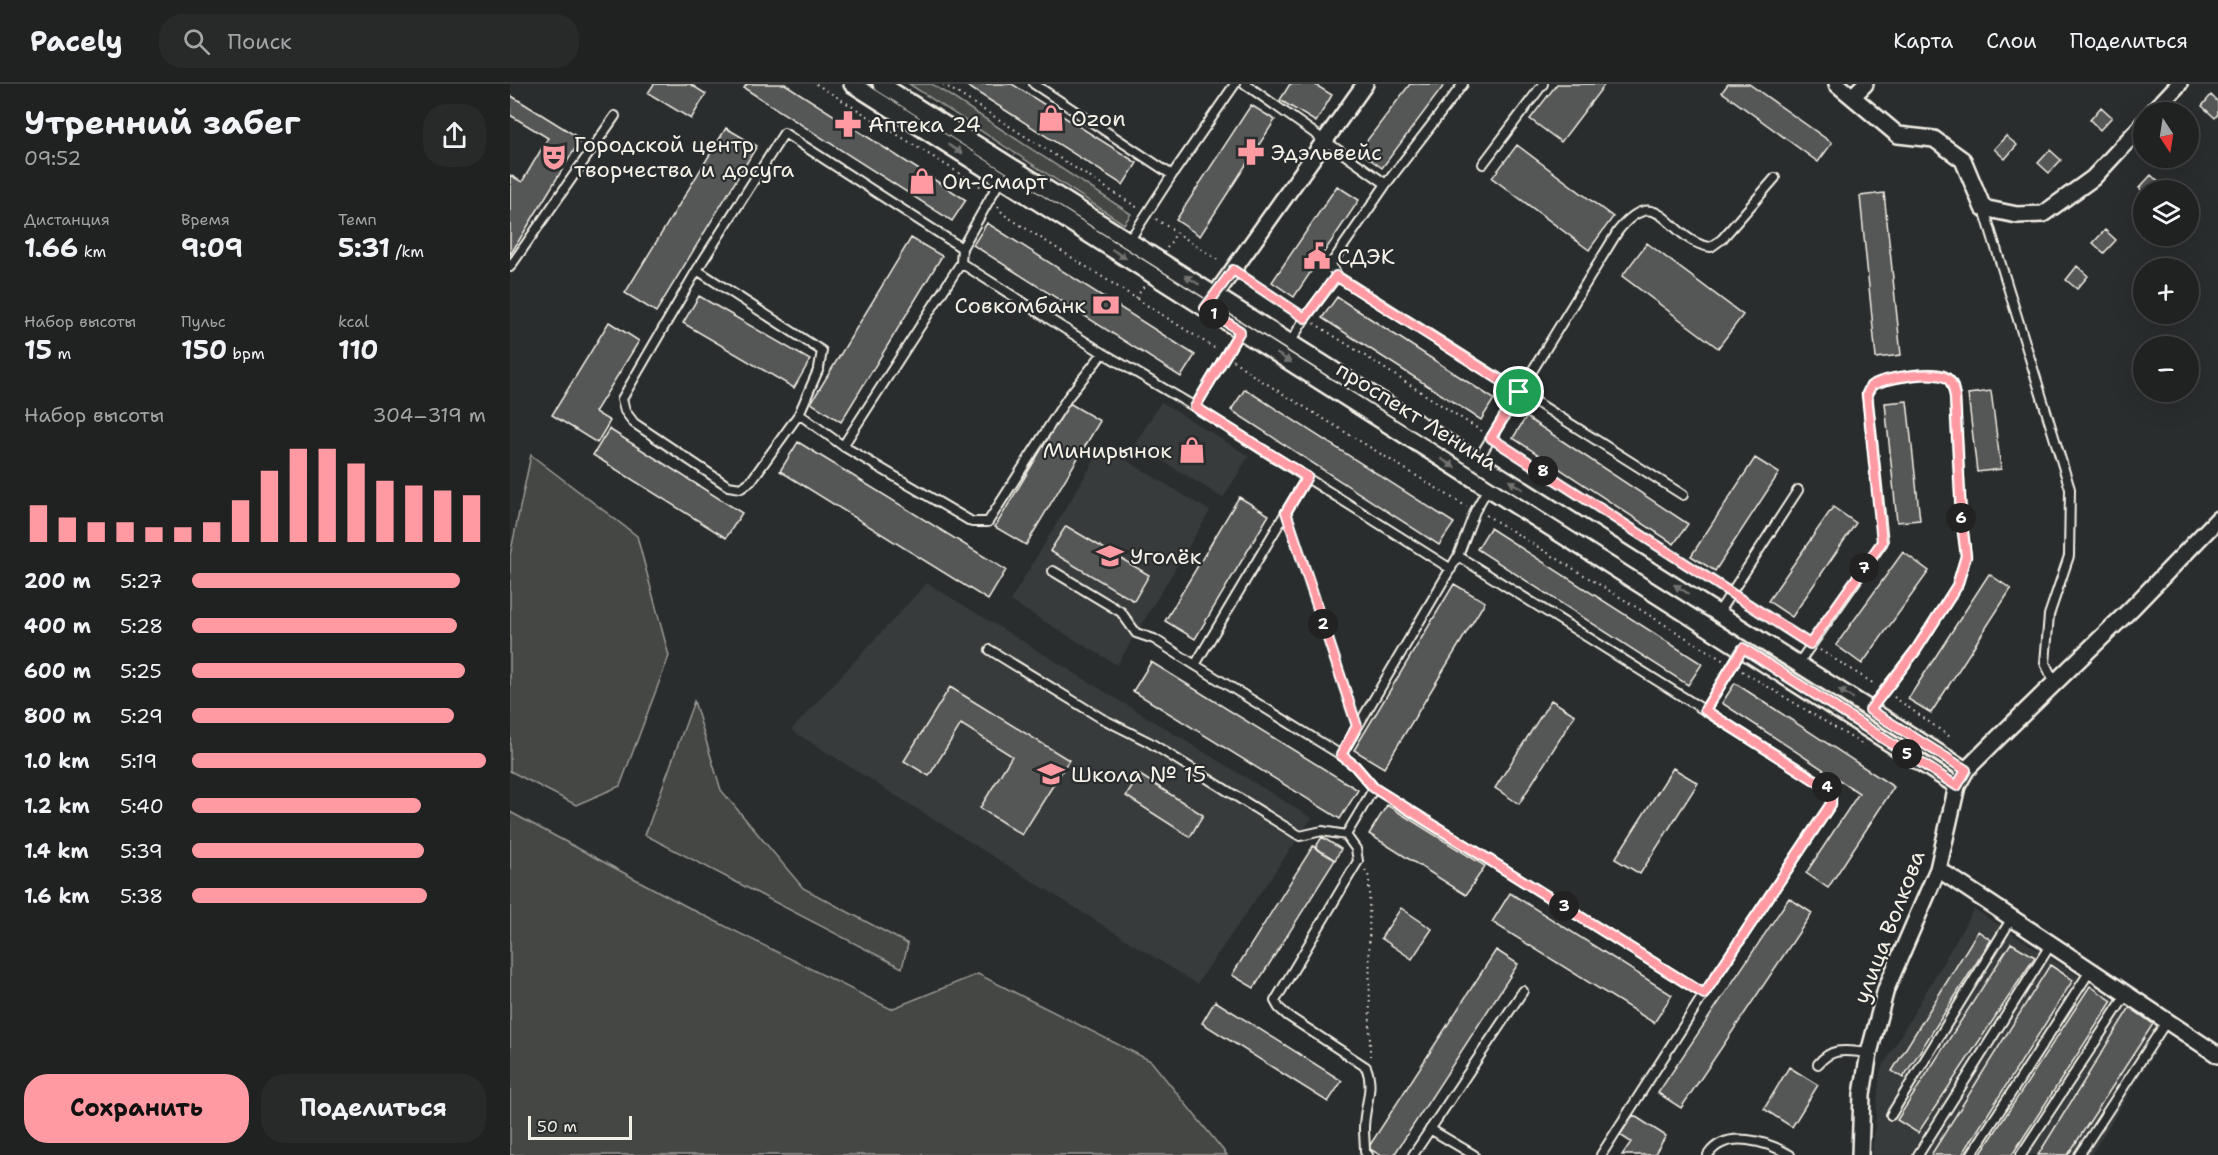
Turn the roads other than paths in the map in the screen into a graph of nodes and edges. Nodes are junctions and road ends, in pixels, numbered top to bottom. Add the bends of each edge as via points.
1 (852, 84) edge
2 (881, 84) edge
3 (1034, 84) edge
4 (1235, 84) edge
5 (1245, 84) edge
6 (1365, 84) edge
7 (1463, 84) edge
8 (1544, 84) edge
9 (1837, 84) edge
10 (1865, 84) edge
11 (2179, 84) edge
12 (1852, 96) junction
13 (2163, 102) edge
14 (615, 116) dead end
15 (2133, 135) edge
16 (1326, 142) junction
17 (1483, 164) dead end
18 (1172, 175) junction
19 (1775, 178) dead end
20 (1001, 179) junction
21 (1386, 184) junction
22 (1983, 208) junction
23 (1129, 241) junction
24 (962, 248) junction
25 (961, 263) junction
26 (510, 267) edge
27 (697, 270) junction
28 (1336, 276) junction
29 (1216, 294) junction
30 (1205, 308) junction
31 (1240, 331) junction
32 (1290, 342) junction
33 (1103, 353) junction
34 (1519, 392) junction
35 (1195, 407) junction
36 (799, 414) junction
37 (843, 446) junction
38 (1477, 461) junction
39 (1307, 477) junction
40 (1488, 488) junction
41 (1798, 490) dead end
42 (1683, 495) dead end
43 (2218, 519) edge
44 (1458, 556) junction
45 (1450, 568) junction
46 (1053, 571) dead end
47 (1718, 613) junction
48 (1743, 648) junction
49 (990, 650) dead end
50 (1798, 663) junction
51 (1195, 665) junction
52 (2055, 684) junction
53 (1705, 710) junction
54 (1870, 710) junction
55 (1341, 755) junction
56 (1966, 770) junction
57 (1957, 786) junction
58 (1374, 788) junction
59 (1346, 835) junction
60 (1938, 868) junction
61 (2012, 918) junction
62 (2050, 944) junction
63 (2090, 970) junction
64 (1523, 991) dead end
65 (1704, 994) junction
66 (2126, 995) junction
67 (2166, 1022) junction
68 (1869, 1053) junction
69 (2218, 1055) edge
70 (1818, 1064) dead end
71 (1891, 1115) dead end
72 (1430, 1129) junction
73 (1368, 1155) edge
74 (1413, 1155) edge
75 (1474, 1155) edge
76 (1601, 1155) edge
77 (1708, 1155) edge
78 (1790, 1155) edge
79 (1860, 1155) edge
80 (1918, 1155) edge
81 (1971, 1155) edge
82 (2021, 1155) edge
83 (2079, 1155) edge

1 -> 20 street, проспект Ленина
2 - 23 street, проспект Ленина
3 - 18 lane
4 - 18 lane
5 - 16 lane
6 - 16 street
7 - 21 lane
8 - 17 lane
9 - 12 street
10 - 12 street
11 - 13 street
12 - 22 street via 1898,135 1934,140 1963,160
14 - 26 lane
15 - 22 street via 2093,178 2043,214 2017,215
16 - 21 lane
16 - 29 street
18 - 23 lane
19 - 34 lane via 1711,247 1698,245 1653,210 1641,210 1629,217
20 - 24 lane
20 -> 30 street, проспект Ленина
21 - 28 lane via 1331,264
22 - 52 lane via 2070,489 2069,556 2049,615 2045,663
29 -> 23 street, проспект Ленина
24 - 25 lane
24 - 27 lane via 784,133
25 - 33 lane
25 - 37 lane
27 - 36 lane via 822,351 819,368
27 - 36 lane via 622,399 625,411 634,423 728,486 741,488 751,481
28 - 32 lane
28 - 34 lane
29 - 30 street
29 - 32 street, проспект Ленина
30 - 31 street, проспект Ленина
31 - 35 lane
31 -> 40 street, проспект Ленина
32 - 38 street, проспект Ленина
33 - 35 lane
33 - 37 lane via 1068,397 988,522 972,522
34 - 38 lane
34 - 42 lane
35 - 39 lane
36 - 37 lane
47 -> 38 street, проспект Ленина
39 - 45 lane
39 - 51 lane
40 - 44 lane
40 - 48 street, проспект Ленина
41 - 47 lane
43 - 52 street, улица Волкова
44 - 45 lane
44 - 53 lane
45 - 55 lane
46 - 51 lane via 1121,612 1136,633 1154,639
47 - 50 street, проспект Ленина
48 - 53 lane
48 - 57 street, проспект Ленина
49 - 59 lane via 1300,836 1322,831
54 -> 50 street, проспект Ленина
50 - 54 lane via 1882,542 1867,394 1871,386 1932,374 1947,377 1956,405 1966,556 1957,586 1916,650
51 - 55 lane
52 - 56 street, улица Волкова
53 - 65 lane via 1827,788 1831,804
54 - 56 street, проспект Ленина
55 - 58 lane
56 - 57 street, улица Волкова
57 - 60 street, улица Волкова
58 - 59 lane
58 - 65 lane
59 - 73 lane via 1356,849 1358,861 1275,1001 1288,1016 1366,1067 1371,1086 1364,1127
60 - 61 street
60 - 68 street, улица Волкова via 1886,989
61 - 62 street
61 - 71 lane
62 - 63 street
62 - 80 lane
63 - 66 street
63 - 81 lane
64 - 72 lane
65 - 76 lane
66 - 67 street
66 - 82 lane
67 - 69 street
67 - 83 lane
68 - 70 lane via 1835,1051 1826,1054
68 - 79 street, улица Волкова via 1862,1094
72 - 74 lane
72 - 75 lane
77 - 78 lane via 1726,1141 1744,1140 1760,1141

